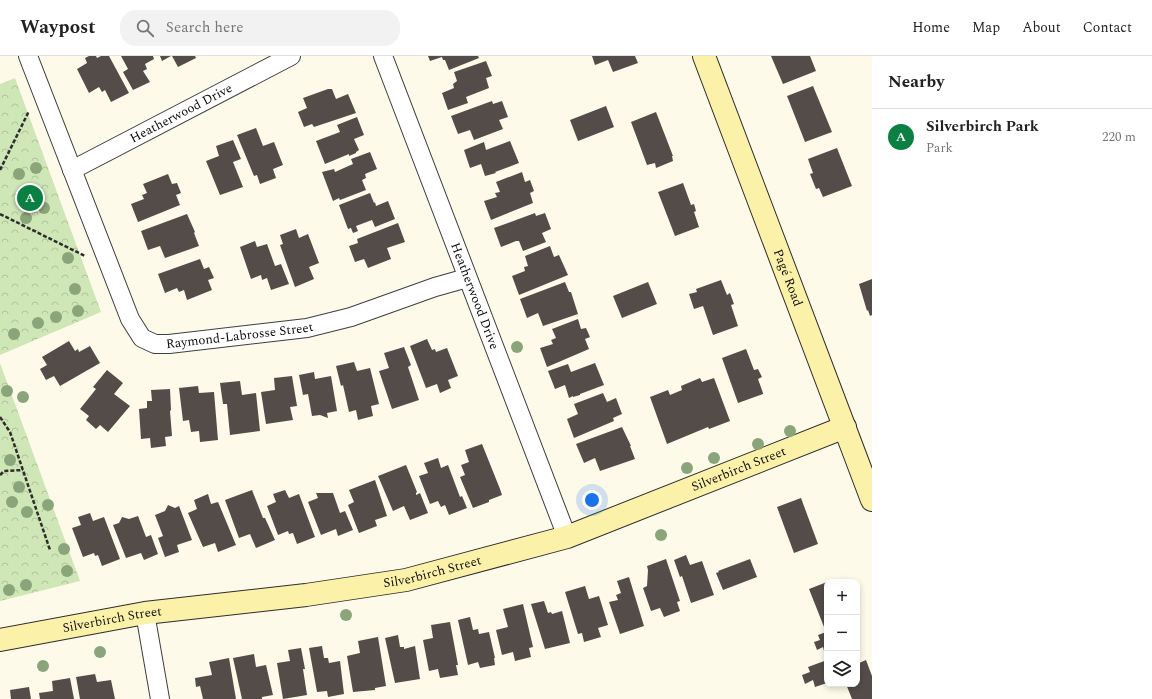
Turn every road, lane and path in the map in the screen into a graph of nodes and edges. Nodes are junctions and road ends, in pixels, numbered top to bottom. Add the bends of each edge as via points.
1 (28, 56) edge
2 (291, 56) edge
3 (383, 56) edge
4 (704, 56) edge
5 (40, 88) junction
6 (0, 170) edge
7 (72, 170) junction
8 (0, 214) edge
9 (109, 268) junction
10 (467, 278) junction
11 (0, 417) edge
12 (845, 427) junction
13 (23, 470) junction
14 (0, 475) edge
15 (872, 500) edge
16 (567, 537) junction
17 (50, 550) dead end
18 (145, 613) junction
19 (0, 640) edge
20 (160, 699) edge

1 - 5 street, Raymond-Labrosse Street
2 - 7 street, Heatherwood Drive
3 - 10 street, Heatherwood Drive
4 - 12 street, Pagé Road
5 - 6 path
5 - 7 street, Raymond-Labrosse Street
7 - 9 street, Raymond-Labrosse Street
8 - 9 path
9 - 10 street, Raymond-Labrosse Street via 130,319 142,338 155,344 307,328 351,317
10 - 16 street, Heatherwood Drive
11 - 13 path via 10,432
12 - 15 street, Pagé Road
12 - 16 street, Silverbirch Street
13 - 14 path via 4,471
13 - 17 path
16 - 18 street, Silverbirch Street via 406,580 306,595
18 - 19 street, Silverbirch Street
18 - 20 street

